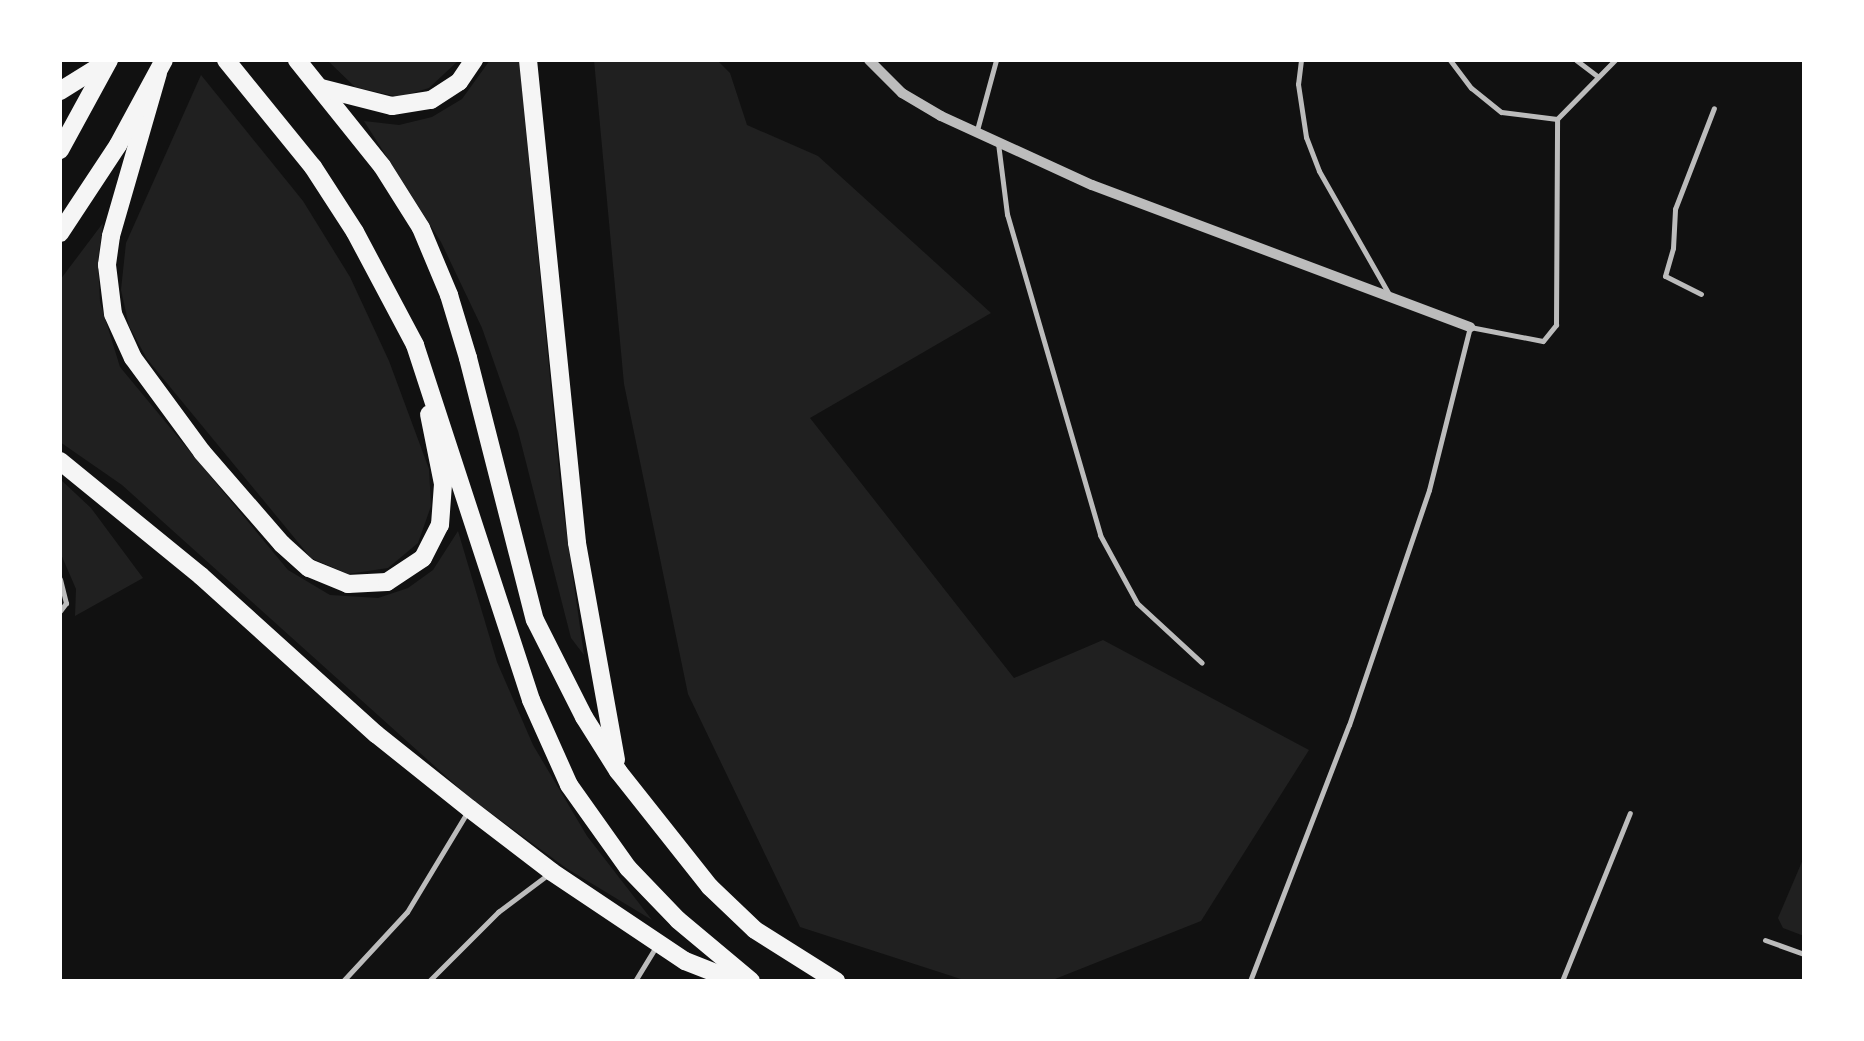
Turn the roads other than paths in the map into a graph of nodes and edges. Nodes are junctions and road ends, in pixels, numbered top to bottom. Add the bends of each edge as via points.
1 (226, 60) edge
2 (297, 60) edge
3 (474, 60) edge
4 (528, 60) edge
5 (868, 60) edge
6 (996, 60) edge
7 (1301, 60) edge
8 (1450, 60) edge
9 (1576, 60) edge
10 (1615, 60) edge
11 (109, 61) edge
12 (161, 66) edge
13 (1597, 76) junction
14 (321, 88) junction
15 (60, 91) edge
16 (1714, 108) dead end
17 (1556, 119) junction
18 (976, 132) junction
19 (998, 142) junction
20 (60, 150) edge
21 (60, 232) edge
22 (1389, 294) junction
23 (1701, 294) dead end
24 (1470, 327) junction
25 (415, 345) junction
26 (60, 462) edge
27 (60, 579) edge
28 (60, 612) edge
29 (1202, 664) dead end
30 (618, 771) junction
31 (470, 809) junction
32 (1630, 813) dead end
33 (552, 872) junction
34 (1765, 940) dead end
35 (658, 943) junction
36 (1804, 954) edge
37 (344, 981) edge
38 (429, 981) edge
39 (635, 981) edge
40 (736, 981) edge
41 (752, 981) edge
42 (836, 981) edge
43 (1250, 981) edge
44 (1562, 981) edge

1 - 25 highway via 334,200
2 - 14 highway
3 - 14 highway via 459,82 431,100 392,106
4 - 30 highway via 577,542
5 - 18 street via 902,94
6 - 18 lane
7 - 22 lane via 1306,137
8 - 17 lane via 1501,112
9 - 13 lane
10 - 13 lane
11 - 15 highway
11 - 20 highway
12 - 21 highway
12 - 25 highway via 111,236 113,314 161,399 282,544 309,568 348,584 387,582 423,558 440,526 442,484
13 - 17 lane
14 - 30 highway via 382,166 428,245 468,358 535,620
16 - 23 lane via 1675,209 1665,276
17 - 24 lane via 1554,331 1543,340
18 - 19 street
19 - 22 street via 1092,185
19 - 29 lane via 1006,214 1100,535 1137,603
22 - 24 street
24 - 43 lane via 1429,490 1349,725
25 - 41 highway via 531,700 570,786 628,868
26 - 31 highway
27 - 28 lane via 66,603
30 - 42 highway via 710,887 755,930
31 - 33 highway
31 - 37 lane via 407,912
32 - 44 lane
33 - 35 highway
33 - 38 lane via 498,912
34 - 36 lane
35 - 39 lane
35 - 40 highway

